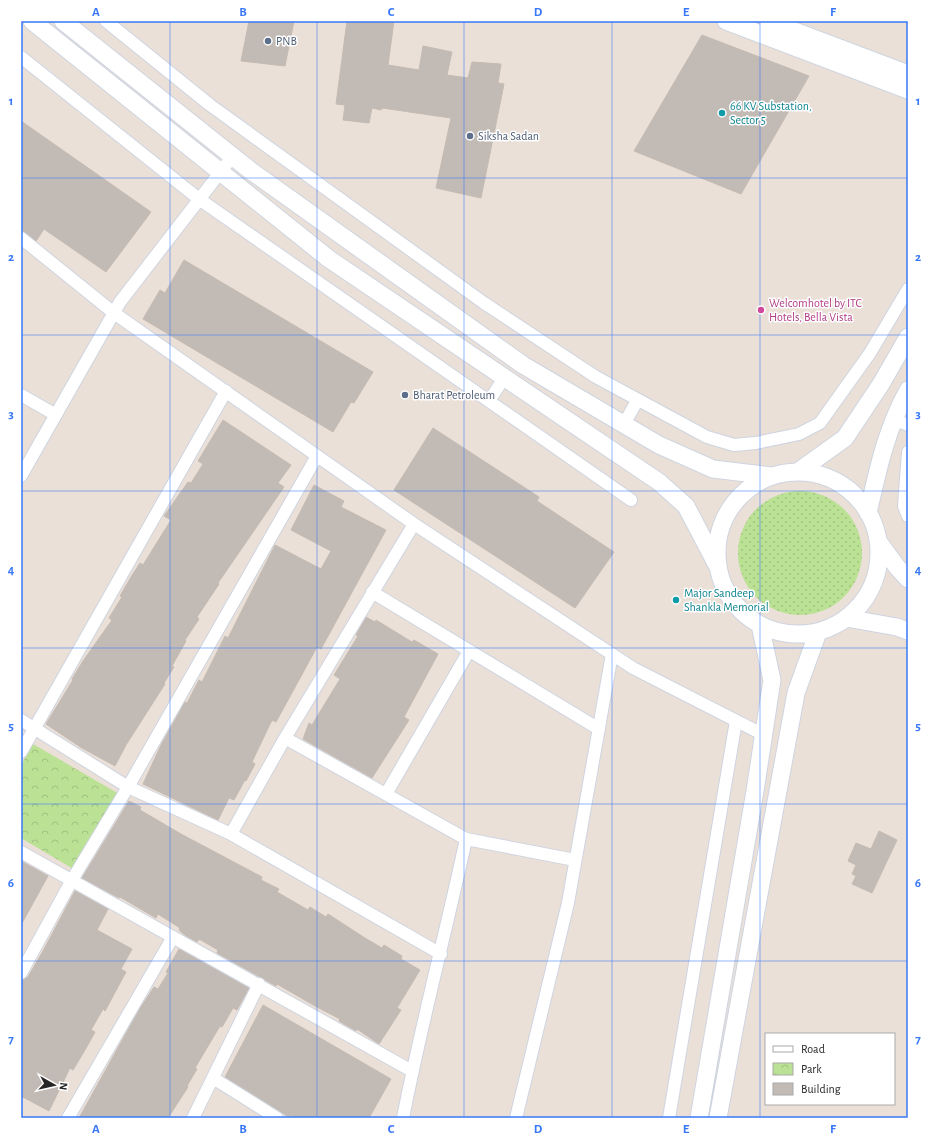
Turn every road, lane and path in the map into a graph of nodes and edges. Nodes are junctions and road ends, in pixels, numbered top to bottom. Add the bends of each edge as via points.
1 (32, 21) edge
2 (63, 21) edge
3 (106, 21) edge
4 (726, 21) edge
5 (768, 21) edge
6 (21, 57) edge
7 (908, 74) edge
8 (908, 90) edge
9 (232, 157) junction
10 (220, 173) junction
11 (199, 199) junction
12 (21, 238) edge
13 (908, 289) edge
14 (114, 313) junction
15 (908, 337) edge
16 (504, 378) junction
17 (908, 390) edge
18 (226, 391) junction
19 (21, 395) edge
20 (489, 401) junction
21 (637, 401) junction
22 (56, 415) junction
23 (900, 422) edge
24 (624, 424) junction
25 (908, 452) edge
26 (317, 456) junction
27 (799, 471) junction
28 (21, 476) edge
29 (771, 476) junction
30 (631, 500) dead end
31 (868, 513) junction
32 (908, 516) edge
33 (414, 524) junction
34 (878, 541) junction
35 (718, 566) junction
36 (908, 579) edge
37 (372, 592) junction
38 (846, 618) junction
39 (760, 625) junction
40 (908, 631) edge
41 (818, 632) junction
42 (469, 651) junction
43 (612, 654) junction
44 (21, 720) edge
45 (736, 721) junction
46 (34, 729) junction
47 (598, 729) junction
48 (764, 735) junction
49 (285, 738) junction
50 (21, 752) edge
51 (128, 787) junction
52 (386, 794) junction
53 (231, 834) junction
54 (466, 839) junction
55 (21, 852) edge
56 (575, 860) junction
57 (72, 880) junction
58 (173, 937) junction
59 (441, 954) junction
60 (21, 973) edge
61 (259, 984) junction
62 (412, 1071) junction
63 (213, 1078) junction
64 (68, 1118) edge
65 (193, 1118) edge
66 (277, 1118) edge
67 (403, 1118) edge
68 (516, 1118) edge
69 (669, 1118) edge
70 (699, 1118) edge
71 (718, 1118) edge

1 - 10 street
2 - 9 street
3 - 21 street via 210,105 345,204 484,303
4 - 8 street
5 - 7 street
6 - 11 street
9 - 10 street
9 - 24 street via 523,365
10 - 11 street
10 - 16 street via 329,259
11 - 14 street
11 - 20 street
12 - 14 street
13 - 21 street via 870,353 820,424 799,434 734,446 707,437
14 - 18 street
14 - 22 street
15 - 27 street via 845,438
16 - 20 street
16 - 35 street via 659,482 686,506
17 - 23 street
18 - 26 street
18 - 46 street
19 - 22 street
20 - 30 street
21 - 24 street
22 - 28 street
23 - 31 street via 878,466
24 - 29 street via 660,445 713,470
25 - 32 street via 904,506
26 - 33 street
26 - 51 street
27 - 29 street
27 - 31 street via 816,473 834,480 851,491
29 - 35 street via 742,493 724,518 716,546
31 - 34 street
33 - 37 street
33 - 43 street
34 - 36 street
34 - 38 street via 878,557 872,584 867,595
35 - 39 street via 726,592 742,613
37 - 42 street
37 - 49 street
38 - 40 street
38 - 41 street
39 - 41 street via 789,634
39 - 48 street via 772,680
41 - 71 street via 796,693
42 - 47 street
42 - 52 street
43 - 45 street via 633,668
43 - 47 street
44 - 46 street
45 - 48 street
45 - 69 street
46 - 50 street
46 - 51 street
47 - 56 street
48 - 70 street
49 - 52 street
49 - 53 street
51 - 53 street
51 - 57 street
52 - 54 street
53 - 59 street
54 - 56 street
54 - 59 street
55 - 57 street
56 - 68 street via 568,903
57 - 58 street
57 - 60 street
58 - 61 street
58 - 64 street
59 - 62 street
61 - 62 street
61 - 63 street
62 - 67 street
63 - 65 street
63 - 66 street

